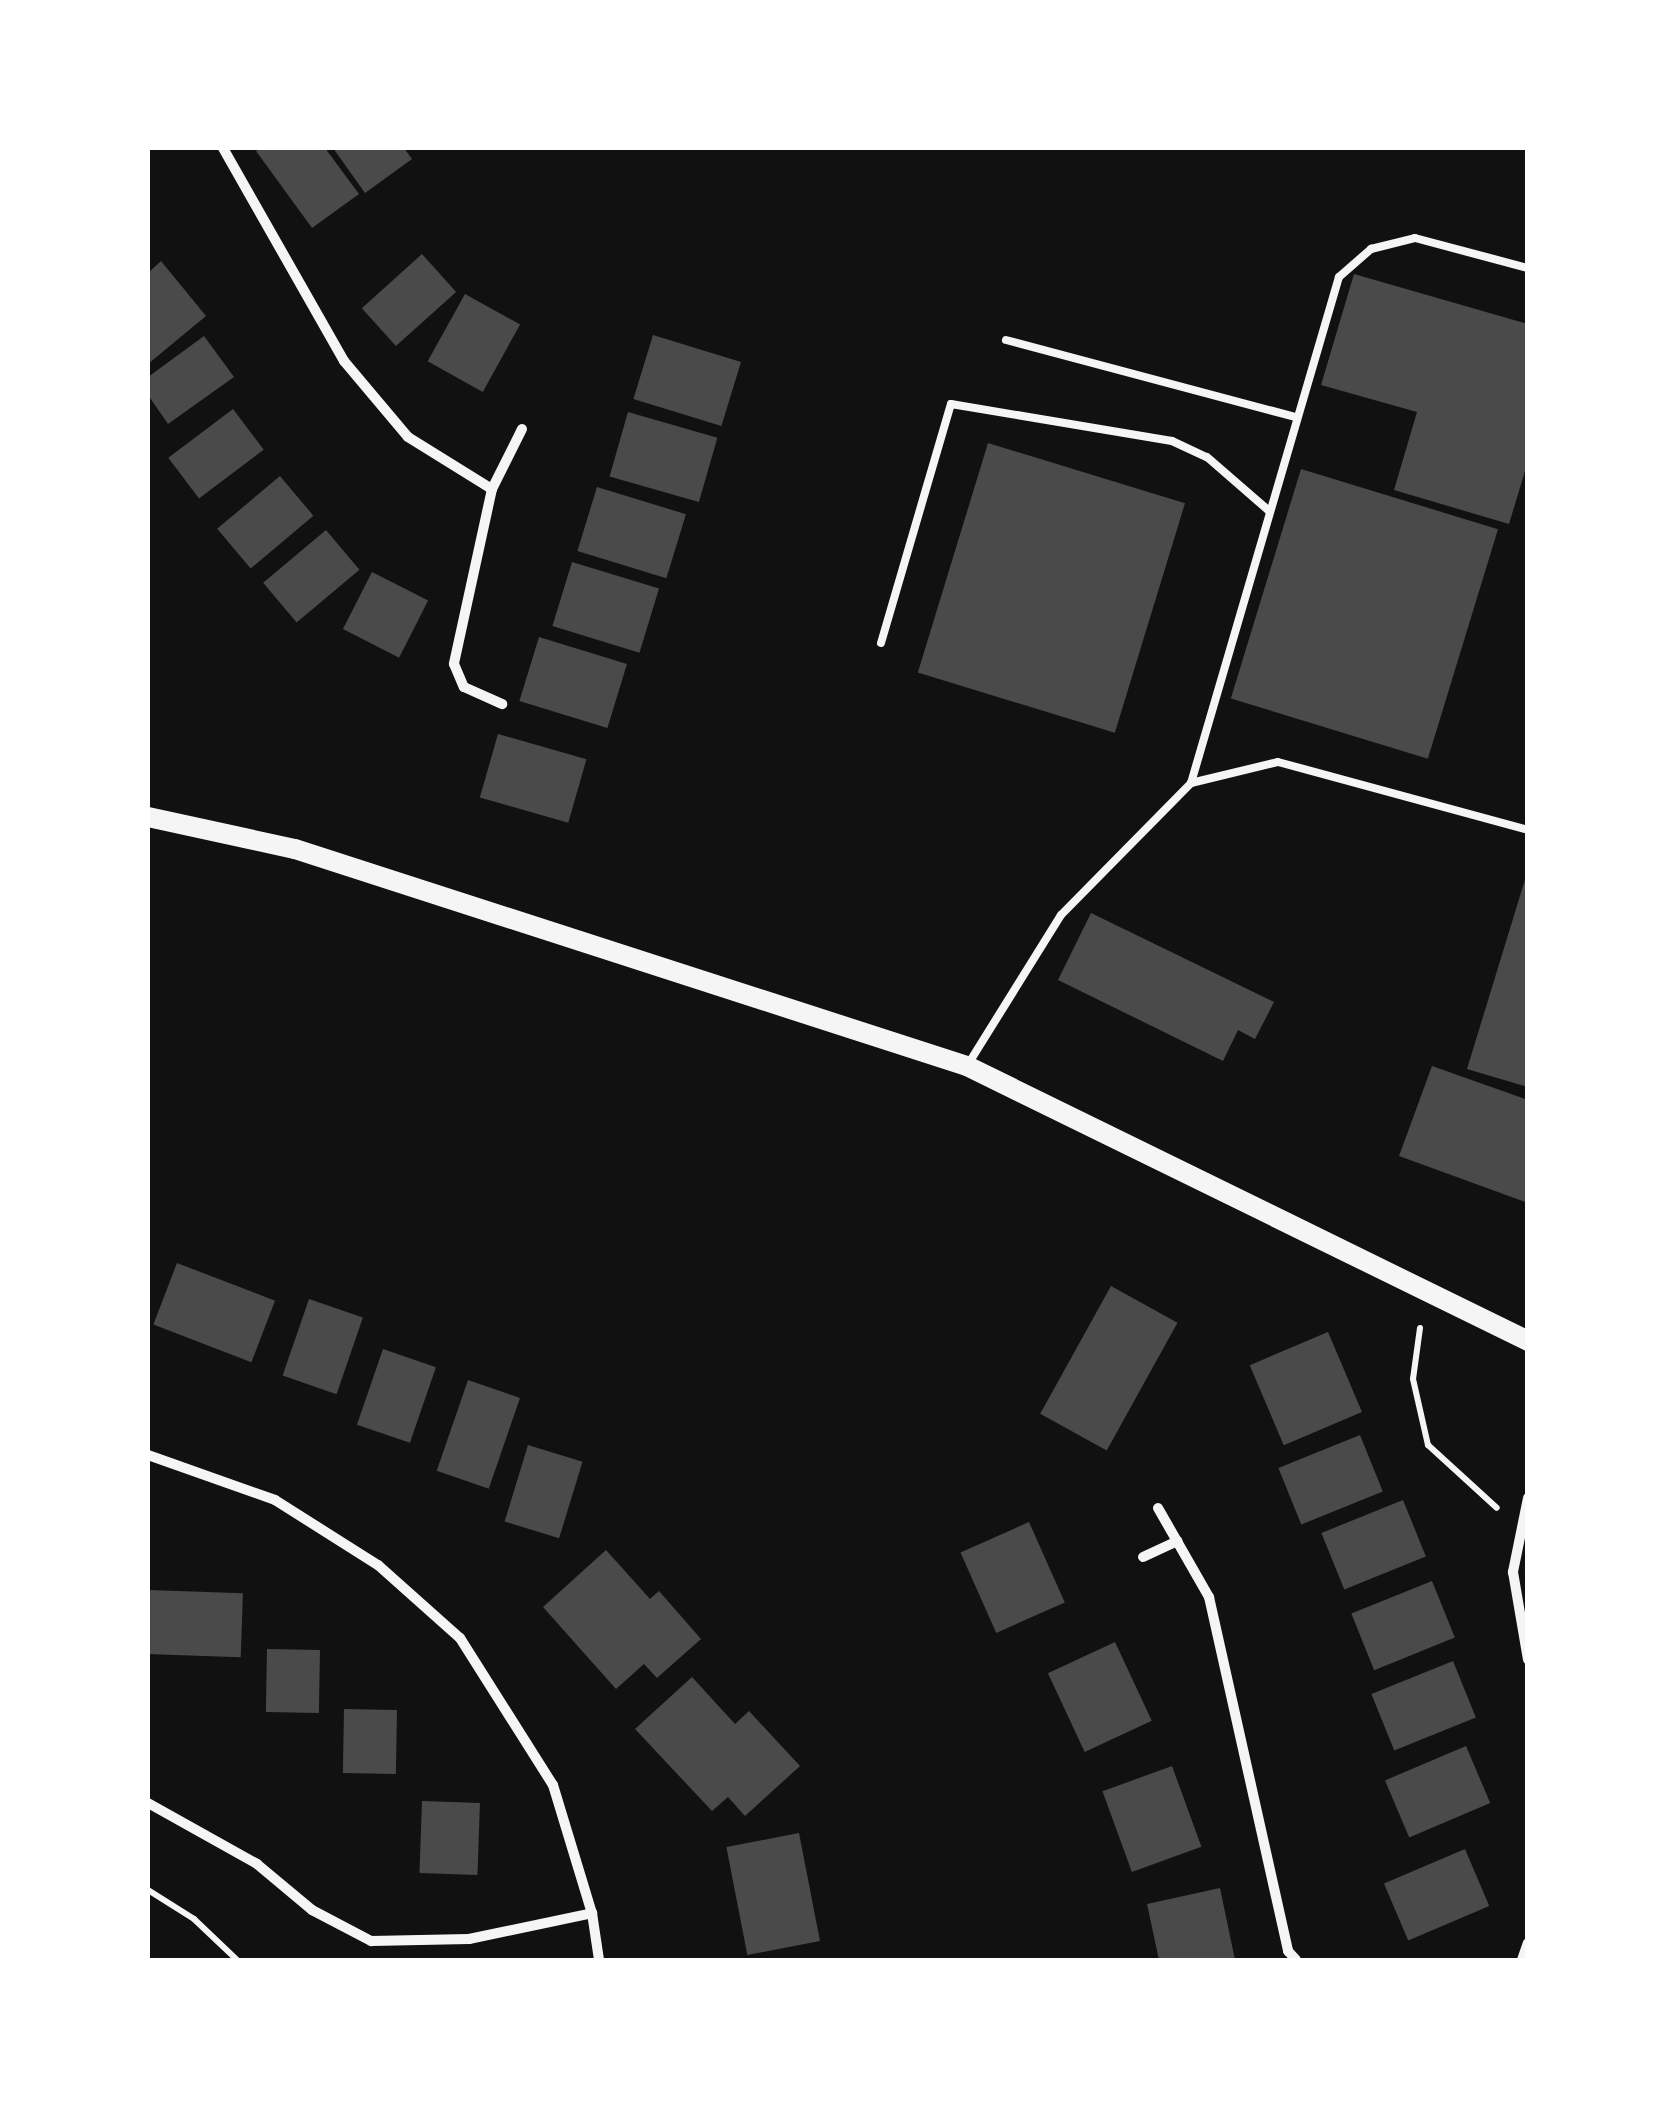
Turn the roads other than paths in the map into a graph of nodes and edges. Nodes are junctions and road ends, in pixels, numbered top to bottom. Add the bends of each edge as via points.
1 (224, 148) edge
2 (1528, 268) edge
3 (1006, 340) dead end
4 (1295, 417) junction
5 (522, 430) dead end
6 (492, 489) junction
7 (1268, 510) junction
8 (880, 644) dead end
9 (502, 704) dead end
10 (1191, 783) junction
11 (148, 817) edge
12 (1528, 830) edge
13 (967, 1066) junction
14 (1528, 1341) edge
15 (148, 1456) edge
16 (1528, 1498) edge
17 (1158, 1508) dead end
18 (1177, 1540) junction
19 (1142, 1557) dead end
20 (1528, 1660) edge
21 (148, 1803) edge
22 (592, 1913) junction
23 (1528, 1942) edge
24 (600, 1960) edge
25 (1296, 1960) edge
26 (1522, 1960) edge

1 - 6 street via 344,361 408,437
2 - 4 lane via 1414,238 1371,249 1339,277
3 - 4 lane
4 - 7 lane
5 - 6 street
6 - 9 street via 454,664 464,687
7 - 8 lane via 1207,457 1172,441 950,404
7 - 10 lane
10 - 12 lane via 1278,762
10 - 13 lane via 1061,915
11 - 13 main road via 295,849
13 - 14 main road
15 - 22 street via 275,1500 378,1565 460,1638 553,1784
16 - 20 street via 1513,1572
17 - 18 street
18 - 19 street
18 - 25 street via 1208,1597 1288,1951
21 - 22 street via 257,1864 312,1910 371,1941 469,1939
22 - 24 street
23 - 26 street

